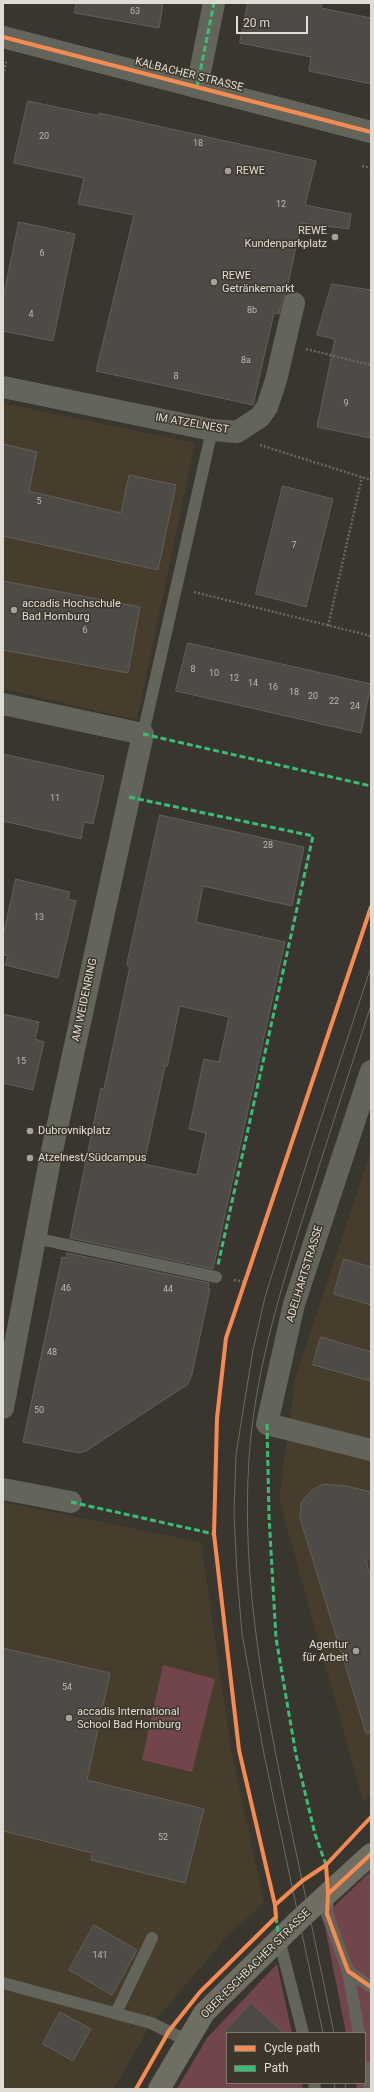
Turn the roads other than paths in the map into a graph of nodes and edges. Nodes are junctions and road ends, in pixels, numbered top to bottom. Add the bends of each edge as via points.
1 (214, 3) edge
2 (3, 37) edge
3 (198, 87) junction
4 (371, 132) edge
5 (294, 303) dead end
6 (3, 387) edge
7 (212, 430) junction
8 (3, 704) edge
9 (142, 734) junction
10 (371, 1071) edge
11 (35, 1238) junction
12 (216, 1277) dead end
13 (3, 1408) edge
14 (371, 1450) edge
15 (3, 1489) edge
16 (71, 1502) dead end
17 (371, 1854) edge
18 (328, 1894) junction
19 (152, 1938) dead end
20 (279, 1940) junction
21 (348, 1971) junction
22 (3, 1983) edge
23 (371, 1987) edge
24 (116, 2013) junction
25 (303, 2032) edge
26 (359, 2032) edge
27 (188, 2041) junction
28 (366, 2073) edge
29 (368, 2083) dead end
30 (159, 2089) edge

1 - 3 street
2 - 3 street, KALBACHER STRASSE
3 - 4 street, KALBACHER STRASSE
5 - 7 street, IM ATZELNEST via 276,380 266,408 260,417 237,432
6 - 7 street, IM ATZELNEST
7 - 9 lane
8 - 9 street
9 - 11 street, AM WEIDENRING
10 - 14 street, ADELHARTSTRASSE via 294,1304 267,1424
11 - 12 lane
11 - 13 street, AM WEIDENRING
15 - 16 street
17 - 18 street, OBER-ESCHBACHER STRASSE
18 - 20 street, OBER-ESCHBACHER STRASSE
18 - 21 lane via 327,1914
19 - 24 lane
20 - 25 lane
20 - 27 street, OBER-ESCHBACHER STRASSE via 204,2013
21 - 23 lane
21 - 26 lane
22 - 24 lane
24 - 27 lane via 151,2023
27 - 30 street, OBER-ESCHBACHER STRASSE
28 - 29 lane

